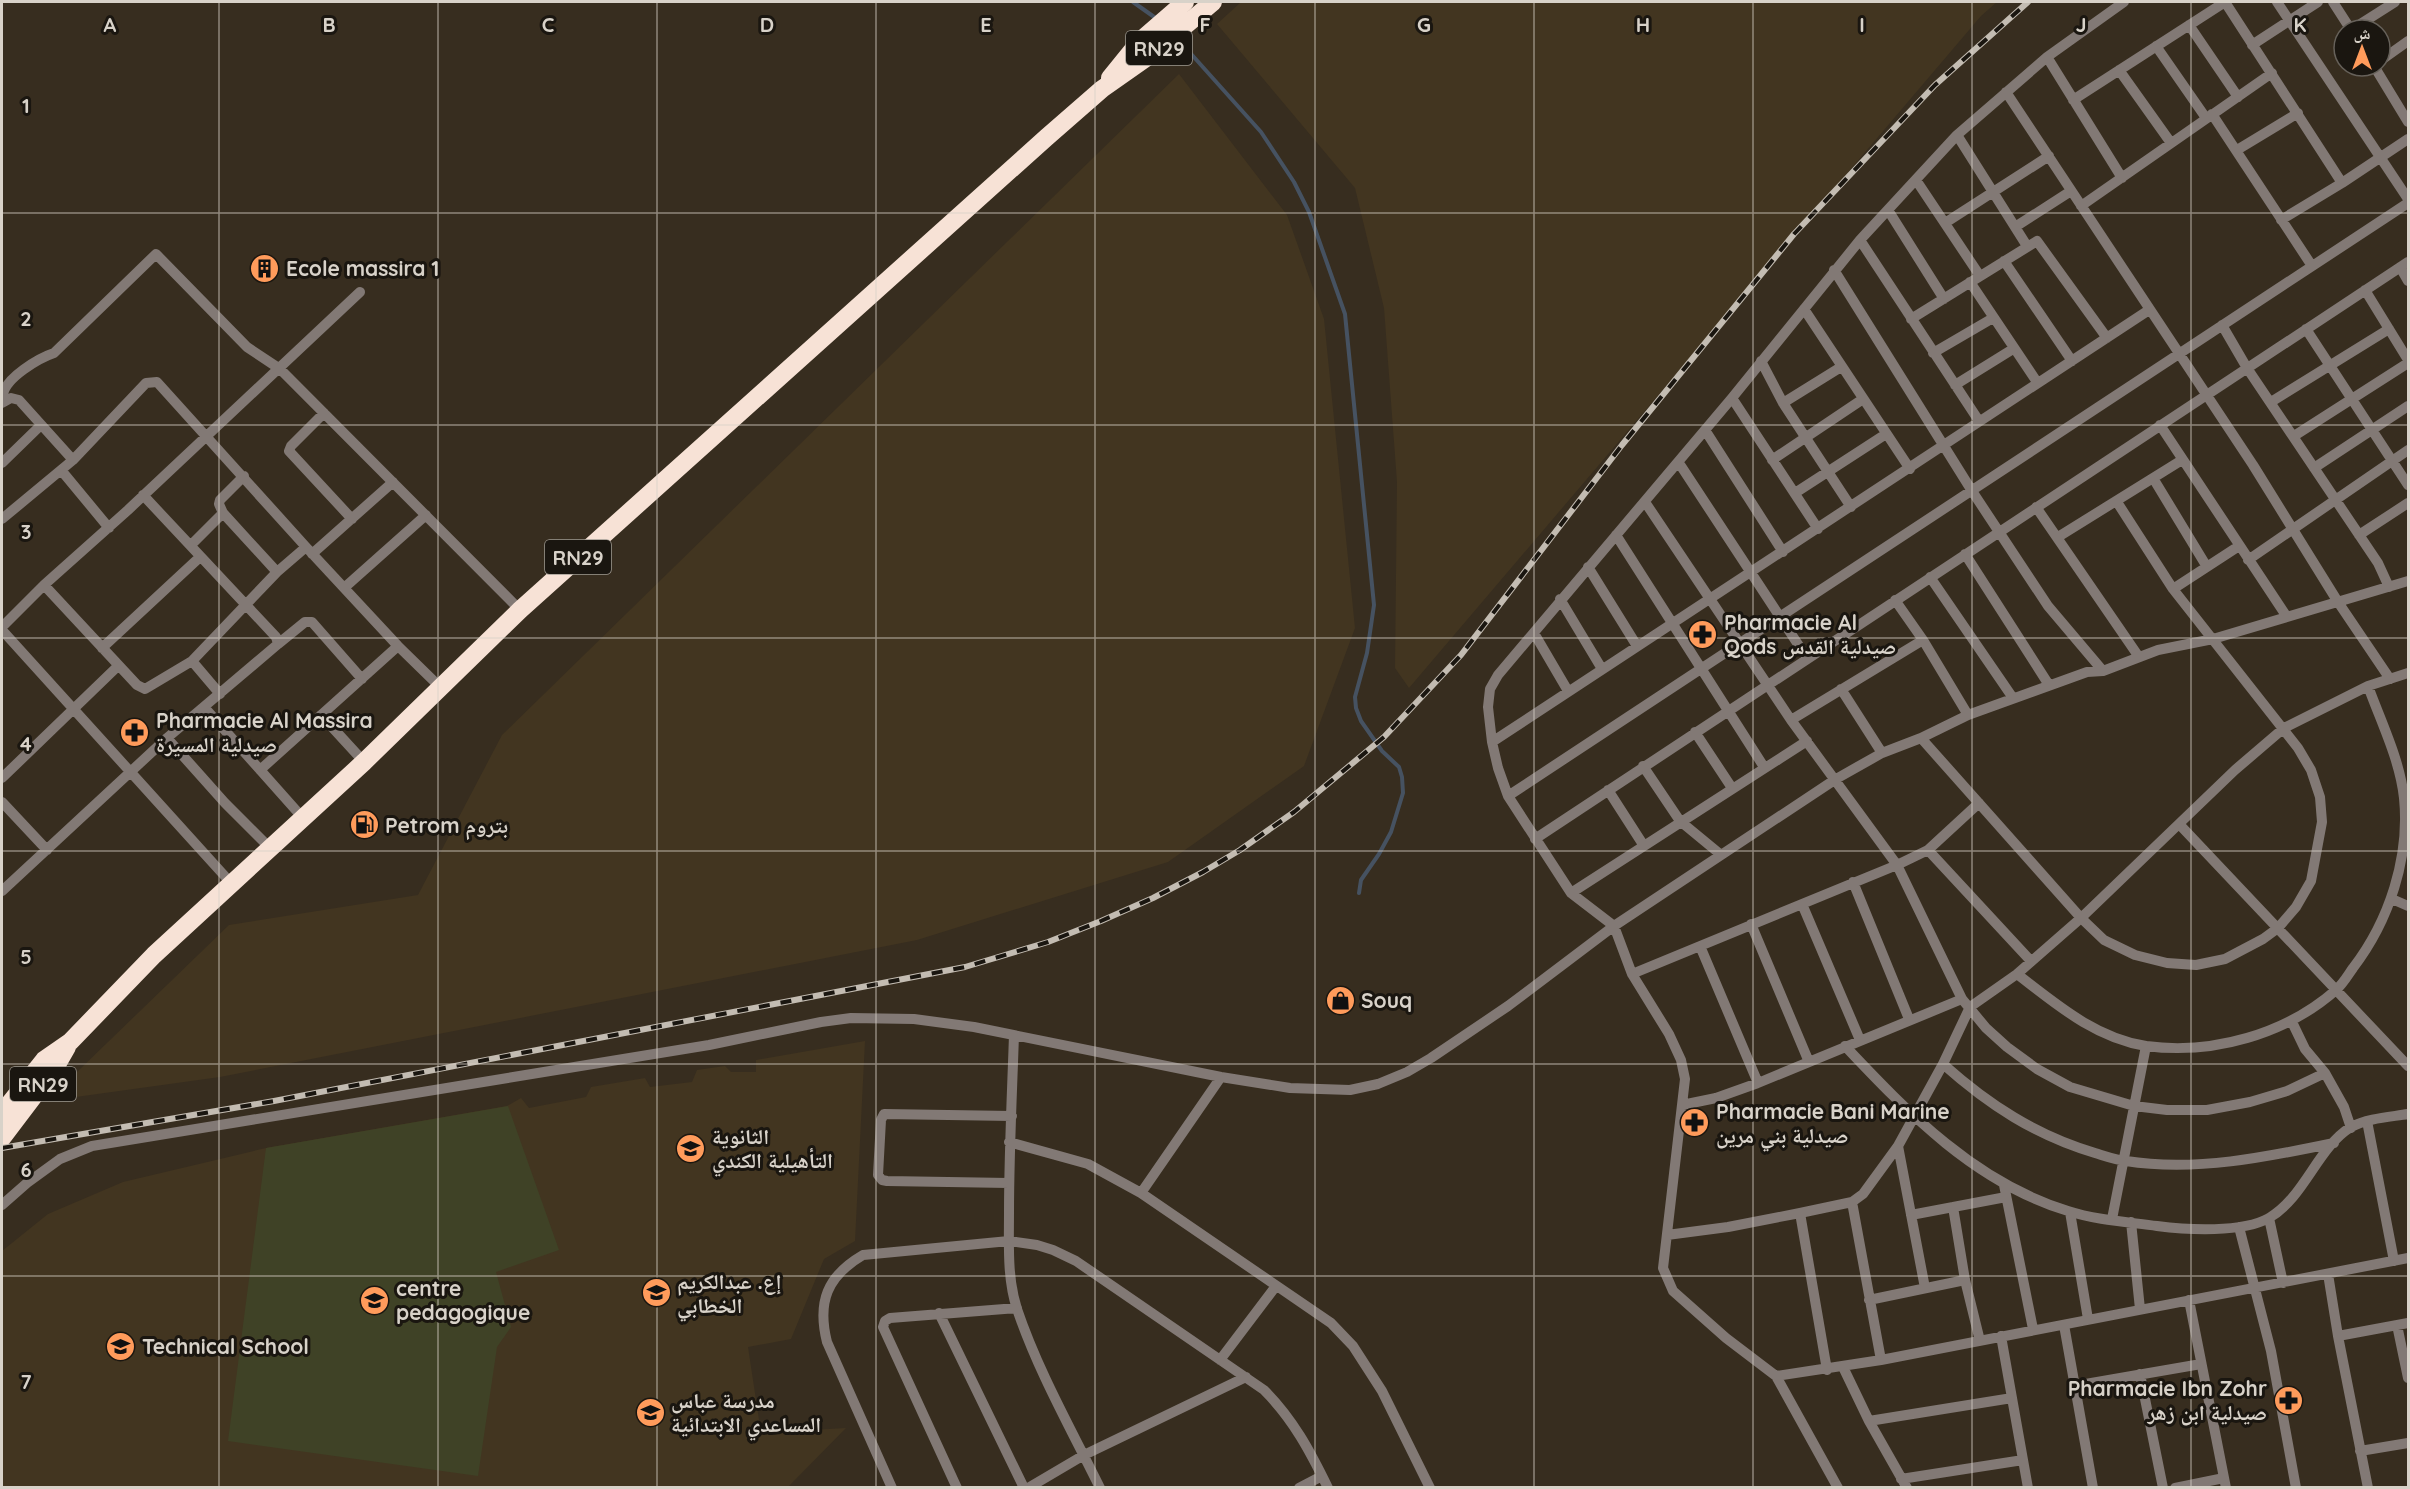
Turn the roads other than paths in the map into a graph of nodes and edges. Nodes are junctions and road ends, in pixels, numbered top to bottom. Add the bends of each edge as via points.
1 (1185, 2) edge
2 (1213, 2) edge
3 (2124, 2) edge
4 (2225, 2) edge
5 (2277, 2) edge
6 (2319, 2) edge
7 (2332, 2) edge
8 (2388, 3) edge
9 (2343, 18) edge
10 (2367, 18) edge
11 (2289, 21) junction
12 (2189, 25) junction
13 (2409, 41) edge
14 (2252, 45) junction
15 (2156, 46) junction
16 (2392, 53) edge
17 (2047, 57) junction
18 (2119, 70) junction
19 (2272, 73) junction
20 (2382, 78) edge
21 (1102, 89) junction
22 (2006, 92) junction
23 (2238, 97) junction
24 (2073, 100) junction
25 (2298, 113) junction
26 (2209, 116) junction
27 (2409, 122) edge
28 (1957, 135) junction
29 (2409, 139) edge
30 (2171, 143) junction
31 (2237, 150) junction
32 (2049, 156) junction
33 (2381, 157) junction
34 (2122, 178) junction
35 (1916, 180) junction
36 (2342, 183) junction
37 (2071, 191) junction
38 (1994, 193) junction
39 (2409, 201) edge
40 (2081, 206) junction
41 (1888, 210) junction
42 (2281, 220) junction
43 (1945, 223) junction
44 (2015, 227) junction
45 (1860, 240) junction
46 (2027, 246) junction
47 (2004, 261) junction
48 (2404, 265) edge
49 (2312, 266) junction
50 (1834, 270) junction
51 (1975, 279) junction
52 (2409, 281) edge
53 (2365, 290) junction
54 (360, 292) dead end
55 (1944, 299) junction
56 (1804, 309) junction
57 (2149, 309) junction
58 (1993, 318) junction
59 (1911, 319) junction
60 (2222, 326) junction
61 (2306, 329) junction
62 (2388, 329) junction
63 (2107, 338) junction
64 (2013, 349) junction
65 (1934, 353) junction
66 (2180, 353) junction
67 (1761, 361) junction
68 (2072, 361) junction
69 (2409, 361) edge
70 (2331, 365) junction
71 (1841, 367) junction
72 (2247, 368) junction
73 (280, 369) junction
74 (2037, 382) junction
75 (1955, 386) junction
76 (2205, 395) junction
77 (1732, 398) junction
78 (2352, 398) junction
79 (1863, 399) junction
80 (4, 402) edge
81 (2271, 402) junction
82 (1784, 403) junction
83 (2409, 406) edge
84 (324, 413) junction
85 (1979, 421) junction
86 (41, 425) junction
87 (2160, 425) junction
88 (1705, 430) junction
89 (2372, 430) junction
90 (1886, 434) junction
91 (208, 436) junction
92 (1805, 436) junction
93 (2294, 436) junction
94 (1944, 445) junction
95 (2409, 450) edge
96 (73, 460) junction
97 (1772, 460) junction
98 (2182, 460) junction
99 (2392, 460) junction
100 (2, 463) edge
101 (1678, 463) junction
102 (2314, 468) junction
103 (1910, 469) junction
104 (61, 470) junction
105 (1828, 472) junction
106 (244, 477) junction
107 (2153, 478) junction
108 (393, 482) junction
109 (2409, 485) edge
110 (1972, 491) junction
111 (1795, 493) junction
112 (143, 495) junction
113 (2336, 499) junction
114 (1645, 502) junction
115 (2117, 502) junction
116 (2409, 503) edge
117 (1851, 507) junction
118 (2036, 507) junction
119 (224, 513) junction
120 (426, 515) junction
121 (2, 519) edge
122 (352, 519) junction
123 (109, 528) junction
124 (1818, 529) junction
125 (2292, 529) junction
126 (2000, 531) junction
127 (1616, 535) junction
128 (2359, 535) junction
129 (2058, 537) junction
130 (191, 546) junction
131 (2239, 546) junction
132 (309, 550) junction
133 (1783, 552) junction
134 (1965, 554) junction
135 (200, 557) junction
136 (2248, 560) junction
137 (1588, 567) junction
138 (2207, 567) junction
139 (277, 572) junction
140 (1750, 572) junction
141 (1930, 577) junction
142 (2409, 581) edge
143 (44, 585) junction
144 (2389, 587) junction
145 (345, 588) junction
146 (2173, 589) junction
147 (1560, 599) junction
148 (1710, 599) junction
149 (1895, 600) junction
150 (2338, 602) junction
151 (246, 605) junction
152 (520, 610) junction
153 (1780, 617) junction
154 (2287, 617) junction
155 (1672, 623) junction
156 (2, 629) edge
157 (1534, 633) junction
158 (2213, 639) junction
159 (1923, 640) junction
160 (1741, 643) junction
161 (278, 644) junction
162 (398, 646) junction
163 (1637, 646) junction
164 (102, 648) junction
165 (2139, 657) junction
166 (1807, 658) junction
167 (192, 661) junction
168 (118, 666) junction
169 (1602, 669) junction
170 (1701, 669) junction
171 (2103, 671) junction
172 (2409, 674) edge
173 (362, 679) junction
174 (2390, 679) junction
175 (1767, 685) junction
176 (2049, 685) junction
177 (2368, 686) junction
178 (441, 688) junction
179 (1841, 689) junction
180 (1568, 691) junction
181 (220, 694) junction
182 (2013, 698) junction
183 (205, 708) junction
184 (74, 709) junction
185 (1728, 710) junction
186 (321, 715) junction
187 (1968, 715) junction
188 (1791, 720) junction
189 (2284, 728) junction
190 (1695, 732) junction
191 (167, 738) junction
192 (1921, 738) junction
193 (1806, 741) junction
194 (1492, 742) junction
195 (1882, 753) junction
196 (364, 762) junction
197 (1643, 766) junction
198 (1764, 766) junction
199 (260, 770) junction
200 (131, 771) junction
201 (2, 778) edge
202 (1836, 779) junction
203 (1732, 788) junction
204 (1608, 790) junction
205 (1509, 796) junction
206 (2, 802) edge
207 (1979, 803) junction
208 (302, 817) junction
209 (1680, 821) junction
210 (2179, 824) junction
211 (1535, 839) junction
212 (1644, 846) junction
213 (269, 847) junction
214 (47, 850) junction
215 (1928, 850) junction
216 (1720, 854) junction
217 (1897, 865) junction
218 (1853, 882) junction
219 (231, 883) junction
220 (2, 891) edge
221 (1570, 893) junction
222 (2392, 899) junction
223 (1802, 904) junction
224 (2409, 906) edge
225 (2081, 918) junction
226 (1750, 924) junction
227 (1614, 926) junction
228 (2278, 928) junction
229 (1700, 946) junction
230 (2031, 961) junction
231 (1632, 974) junction
232 (2017, 974) junction
233 (2337, 989) junction
234 (1966, 1003) junction
235 (1909, 1019) junction
236 (2292, 1022) junction
237 (1014, 1035) junction
238 (1860, 1040) junction
239 (1845, 1046) junction
240 (2146, 1046) junction
241 (1809, 1062) junction
242 (1943, 1064) junction
243 (2409, 1066) edge
244 (2325, 1072) junction
245 (1221, 1077) junction
246 (1758, 1083) junction
247 (1682, 1105) junction
248 (2134, 1106) junction
249 (2409, 1114) edge
250 (1012, 1116) junction
251 (1913, 1117) junction
252 (2367, 1121) junction
253 (5, 1125) edge
254 (2351, 1128) junction
255 (1009, 1142) junction
256 (2334, 1143) junction
257 (1898, 1146) junction
258 (2124, 1161) junction
259 (1009, 1183) junction
260 (2004, 1185) junction
261 (1141, 1193) junction
262 (2006, 1197) junction
263 (1852, 1202) junction
264 (2, 1205) edge
265 (1953, 1208) junction
266 (2070, 1212) junction
267 (1800, 1213) junction
268 (1911, 1215) junction
269 (2269, 1218) junction
270 (2112, 1220) junction
271 (2131, 1222) junction
272 (2239, 1227) junction
273 (1667, 1235) junction
274 (1009, 1241) junction
275 (2409, 1258) edge
276 (2394, 1261) junction
277 (2328, 1274) junction
278 (1965, 1280) junction
279 (2283, 1283) junction
280 (1276, 1286) junction
281 (1925, 1288) junction
282 (2256, 1289) junction
283 (1869, 1300) junction
284 (2190, 1300) junction
285 (1017, 1308) junction
286 (2140, 1310) junction
287 (939, 1313) junction
288 (2088, 1319) junction
289 (2403, 1324) edge
290 (2064, 1325) junction
291 (2033, 1329) junction
292 (2001, 1336) junction
293 (2338, 1336) junction
294 (1980, 1341) junction
295 (1220, 1360) junction
296 (1881, 1360) junction
297 (2201, 1364) junction
298 (1843, 1367) junction
299 (1827, 1370) junction
300 (2140, 1374) junction
301 (1776, 1376) junction
302 (1246, 1377) junction
303 (2409, 1378) edge
304 (2074, 1386) junction
305 (2012, 1398) junction
306 (1869, 1420) junction
307 (2409, 1443) edge
308 (2360, 1451) junction
309 (1084, 1455) junction
310 (2023, 1460) junction
311 (1322, 1476) junction
312 (1904, 1483) edge
313 (2225, 1483) edge
314 (892, 1488) edge
315 (957, 1488) edge
316 (1026, 1488) edge
317 (1100, 1488) edge
318 (1299, 1488) edge
319 (1328, 1488) edge
320 (1430, 1488) edge
321 (1838, 1488) edge
322 (2028, 1488) edge
323 (2093, 1488) edge
324 (2163, 1488) edge
325 (2175, 1488) edge
326 (2296, 1488) edge
327 (2368, 1488) edge

1 - 21 highway, RN29 via 1140,41
2 - 21 highway, RN29 via 1149,56
3 - 17 street
4 - 12 street
4 - 14 street
5 - 11 street
6 - 11 street
7 - 9 street
8 - 10 street
11 - 14 street
11 - 33 street
12 - 15 street
12 - 23 street
13 - 16 street
14 - 19 street
15 - 18 street
15 - 26 street
17 - 22 street
17 - 24 street
18 - 24 street
18 - 30 street
19 - 23 street
19 - 25 street
20 - 27 street
21 - 152 highway, RN29
22 - 28 street
22 - 32 street
23 - 26 street
24 - 34 street
25 - 31 street
25 - 36 street
26 - 30 street
26 - 31 street
28 - 35 street
28 - 38 street
29 - 33 street
30 - 34 street
31 - 42 street
32 - 37 street
32 - 38 street
33 - 36 street
33 - 39 street
34 - 40 street
35 - 41 street
35 - 43 street
36 - 42 street
37 - 40 street
37 - 44 street
38 - 43 street
38 - 44 street
39 - 49 street
40 - 57 street
41 - 45 street
41 - 55 street
42 - 49 street
43 - 51 street
44 - 46 street
45 - 50 street
45 - 59 street
46 - 47 street
46 - 63 street via 2037,241 2041,244
47 - 51 street
47 - 68 street
48 - 52 street
48 - 53 street
49 - 60 street
50 - 56 street
50 - 94 street
51 - 55 street
51 - 58 street
53 - 61 street
53 - 62 street
54 - 73 street
55 - 59 street
56 - 67 street
56 - 71 street
57 - 63 street
57 - 66 street
58 - 64 street
58 - 65 street
59 - 65 street
60 - 66 street
60 - 72 street
61 - 70 street
61 - 72 street
62 - 69 street
62 - 70 street
63 - 68 street
64 - 74 street
64 - 75 street
65 - 75 street
66 - 76 street
66 - 110 street
67 - 77 street
67 - 82 street
68 - 74 street
69 - 78 street
70 - 78 street
70 - 81 street
71 - 79 street
71 - 82 street
72 - 76 street
72 - 81 street
73 - 80 street via 247,347 156,254 54,353 37,360 6,386
73 - 84 street
73 - 91 street
74 - 85 street
75 - 85 street
76 - 87 street
76 - 125 street
77 - 88 street
77 - 97 street
78 - 89 street
78 - 93 street
79 - 90 street
79 - 92 street
80 - 86 street via 11,398 19,400
81 - 93 street
82 - 92 street
83 - 89 street
84 - 108 street
84 - 122 street via 289,451
85 - 94 street
86 - 96 street
86 - 100 street
87 - 98 street
87 - 118 street
88 - 101 street
88 - 133 street
89 - 99 street
89 - 102 street
90 - 103 street
90 - 105 street
91 - 96 street via 161,385 150,381
91 - 106 street
91 - 112 street
92 - 97 street
92 - 105 street
93 - 102 street
94 - 103 street
94 - 110 street
95 - 99 street
96 - 104 street
97 - 111 street
98 - 107 street
98 - 131 street
99 - 109 street
99 - 113 street
101 - 114 street
101 - 140 street
102 - 113 street
103 - 117 street
104 - 121 street
104 - 123 street
105 - 111 street
105 - 117 street
106 - 119 street via 219,502
106 - 132 street
107 - 115 street
107 - 138 street
108 - 120 street
108 - 122 street
110 - 126 street
110 - 153 street
111 - 124 street
112 - 123 street
112 - 130 street
113 - 125 street
113 - 128 street
114 - 127 street
114 - 148 street
115 - 129 street
115 - 146 street
116 - 128 street
117 - 124 street
118 - 126 street
118 - 129 street
119 - 130 street
119 - 139 street
120 - 145 street
120 - 152 street
122 - 132 street
123 - 143 street
124 - 133 street
125 - 136 street
125 - 150 street
126 - 134 street
126 - 171 street via 2048,606
127 - 137 street
127 - 155 street
128 - 144 street
129 - 165 street
130 - 135 street
131 - 136 street
131 - 138 street
132 - 139 street
132 - 145 street
133 - 140 street
134 - 141 street
134 - 176 street
135 - 151 street
135 - 164 street
136 - 154 street
137 - 147 street
137 - 163 street
138 - 146 street
139 - 151 street
140 - 148 street
140 - 153 street
141 - 149 street
141 - 182 street
142 - 144 street
143 - 156 street
143 - 164 street
144 - 150 street
145 - 162 street
146 - 158 street
147 - 157 street
147 - 169 street
148 - 155 street
148 - 160 street
149 - 159 street
149 - 166 street
150 - 154 street
150 - 174 street
151 - 161 street via 276,636
151 - 167 street
152 - 178 highway, RN29
153 - 160 street
153 - 166 street
154 - 158 street
155 - 163 street
155 - 170 street
156 - 184 street
157 - 180 street
157 - 194 street via 1490,689
158 - 165 street
158 - 189 street
159 - 179 street
159 - 187 street
160 - 170 street
160 - 175 street
161 - 173 street via 306,622 312,622
161 - 181 street
162 - 173 street
162 - 178 street
163 - 169 street
164 - 168 street
165 - 171 street
166 - 175 street
167 - 168 street via 145,688
167 - 181 street
168 - 184 street
169 - 180 street
170 - 185 street
170 - 205 street
171 - 176 street via 2087,672
172 - 174 street
173 - 186 street
174 - 177 street
175 - 185 street
175 - 188 street
176 - 182 street
177 - 189 street
177 - 222 street via 2404,799 2402,854
178 - 196 highway, RN29
179 - 188 street
179 - 195 street
180 - 194 street
181 - 183 street
182 - 187 street
183 - 191 street
183 - 199 street
184 - 200 street
184 - 201 street
185 - 190 street
185 - 198 street
186 - 196 street
186 - 199 street
187 - 192 street
188 - 193 street
189 - 210 street
189 - 228 street via 2311,770 2320,797 2322,822 2311,881
190 - 197 street
190 - 203 street
191 - 200 street
191 - 213 street
192 - 195 street
192 - 207 street
193 - 198 street
193 - 202 street
194 - 205 street
195 - 202 street
196 - 208 highway, RN29
197 - 204 street
197 - 209 street
198 - 203 street
199 - 208 street
200 - 214 street
200 - 219 street
202 - 216 street
202 - 217 street
203 - 209 street
204 - 211 street
204 - 212 street
205 - 211 street
206 - 214 street
207 - 215 street
207 - 225 street
208 - 213 highway, RN29
209 - 212 street
209 - 216 street
210 - 225 street
210 - 228 street
211 - 221 street
212 - 221 street
213 - 219 highway, RN29
214 - 220 street
215 - 217 street
215 - 230 street
216 - 227 street
217 - 218 street
217 - 234 street
218 - 223 street
218 - 235 street
219 - 253 highway, RN29 via 70,1042 55,1068
221 - 227 street
222 - 224 street
222 - 233 street via 2363,956
223 - 226 street
223 - 238 street
225 - 228 street via 2104,940 2134,955 2196,965 2247,950
225 - 230 street
226 - 229 street
226 - 241 street
227 - 231 street
227 - 245 street via 1431,1058 1378,1084 1320,1091
228 - 233 street
229 - 231 street
229 - 246 street
230 - 232 street
231 - 247 street via 1681,1060 1685,1079
232 - 234 street
232 - 240 street via 2074,1018 2108,1035
233 - 236 street
233 - 243 street
234 - 235 street
234 - 242 street
234 - 248 street via 1986,1028 2037,1069 2070,1087
235 - 238 street
236 - 240 street via 2238,1041 2199,1047
236 - 244 street via 2306,1049
237 - 245 street
237 - 250 street
237 - 264 street via 904,1018 821,1022 709,1045 92,1146 60,1159
238 - 239 street
239 - 241 street
239 - 251 street
240 - 248 street
241 - 246 street
242 - 251 street
242 - 258 street via 1998,1109 2047,1136
244 - 248 street via 2287,1091 2207,1110
244 - 254 street
245 - 261 street
246 - 247 street
247 - 273 street
248 - 258 street
249 - 252 street
250 - 255 street
250 - 259 street via 884,1114 878,1175 887,1181
251 - 257 street
251 - 260 street
252 - 254 street
252 - 276 street
254 - 256 street
255 - 259 street
255 - 261 street via 1088,1164
256 - 258 street via 2207,1164
256 - 269 street via 2289,1200
257 - 263 street via 1863,1194
257 - 268 street
258 - 270 street
259 - 274 street
260 - 262 street
260 - 266 street
261 - 280 street
262 - 265 street
262 - 291 street
263 - 267 street
263 - 283 street
265 - 268 street
265 - 278 street
266 - 270 street
266 - 288 street
267 - 273 street
267 - 299 street
268 - 281 street
269 - 272 street
269 - 279 street
270 - 271 street
271 - 272 street via 2173,1228
271 - 286 street
272 - 282 street
273 - 301 street via 1663,1268 1673,1290
274 - 285 street
274 - 295 street via 1045,1247 1076,1261
274 - 314 street via 863,1255 846,1265 826,1292 822,1322 827,1342
275 - 276 street
276 - 277 street
277 - 279 street
277 - 293 street
278 - 281 street
278 - 294 street
279 - 282 street
280 - 295 street
280 - 320 street via 1331,1323 1353,1346 1382,1391
281 - 283 street
282 - 284 street
282 - 326 street
283 - 296 street
284 - 286 street
284 - 297 street
285 - 287 street
285 - 309 street
286 - 288 street
287 - 315 street via 890,1318 883,1327
287 - 316 street
288 - 290 street
289 - 293 street
289 - 303 street
290 - 291 street
290 - 304 street
291 - 292 street
292 - 294 street
292 - 305 street
293 - 308 street
294 - 296 street
295 - 302 street
296 - 298 street
297 - 300 street
297 - 313 street
298 - 299 street
298 - 306 street
299 - 301 street
300 - 304 street
300 - 324 street
301 - 321 street
302 - 309 street
302 - 311 street via 1284,1410
304 - 323 street
305 - 306 street
305 - 310 street
306 - 312 street
307 - 308 street
308 - 327 street
309 - 316 street
309 - 317 street
310 - 312 street
310 - 322 street
311 - 318 street
311 - 319 street
313 - 325 street

